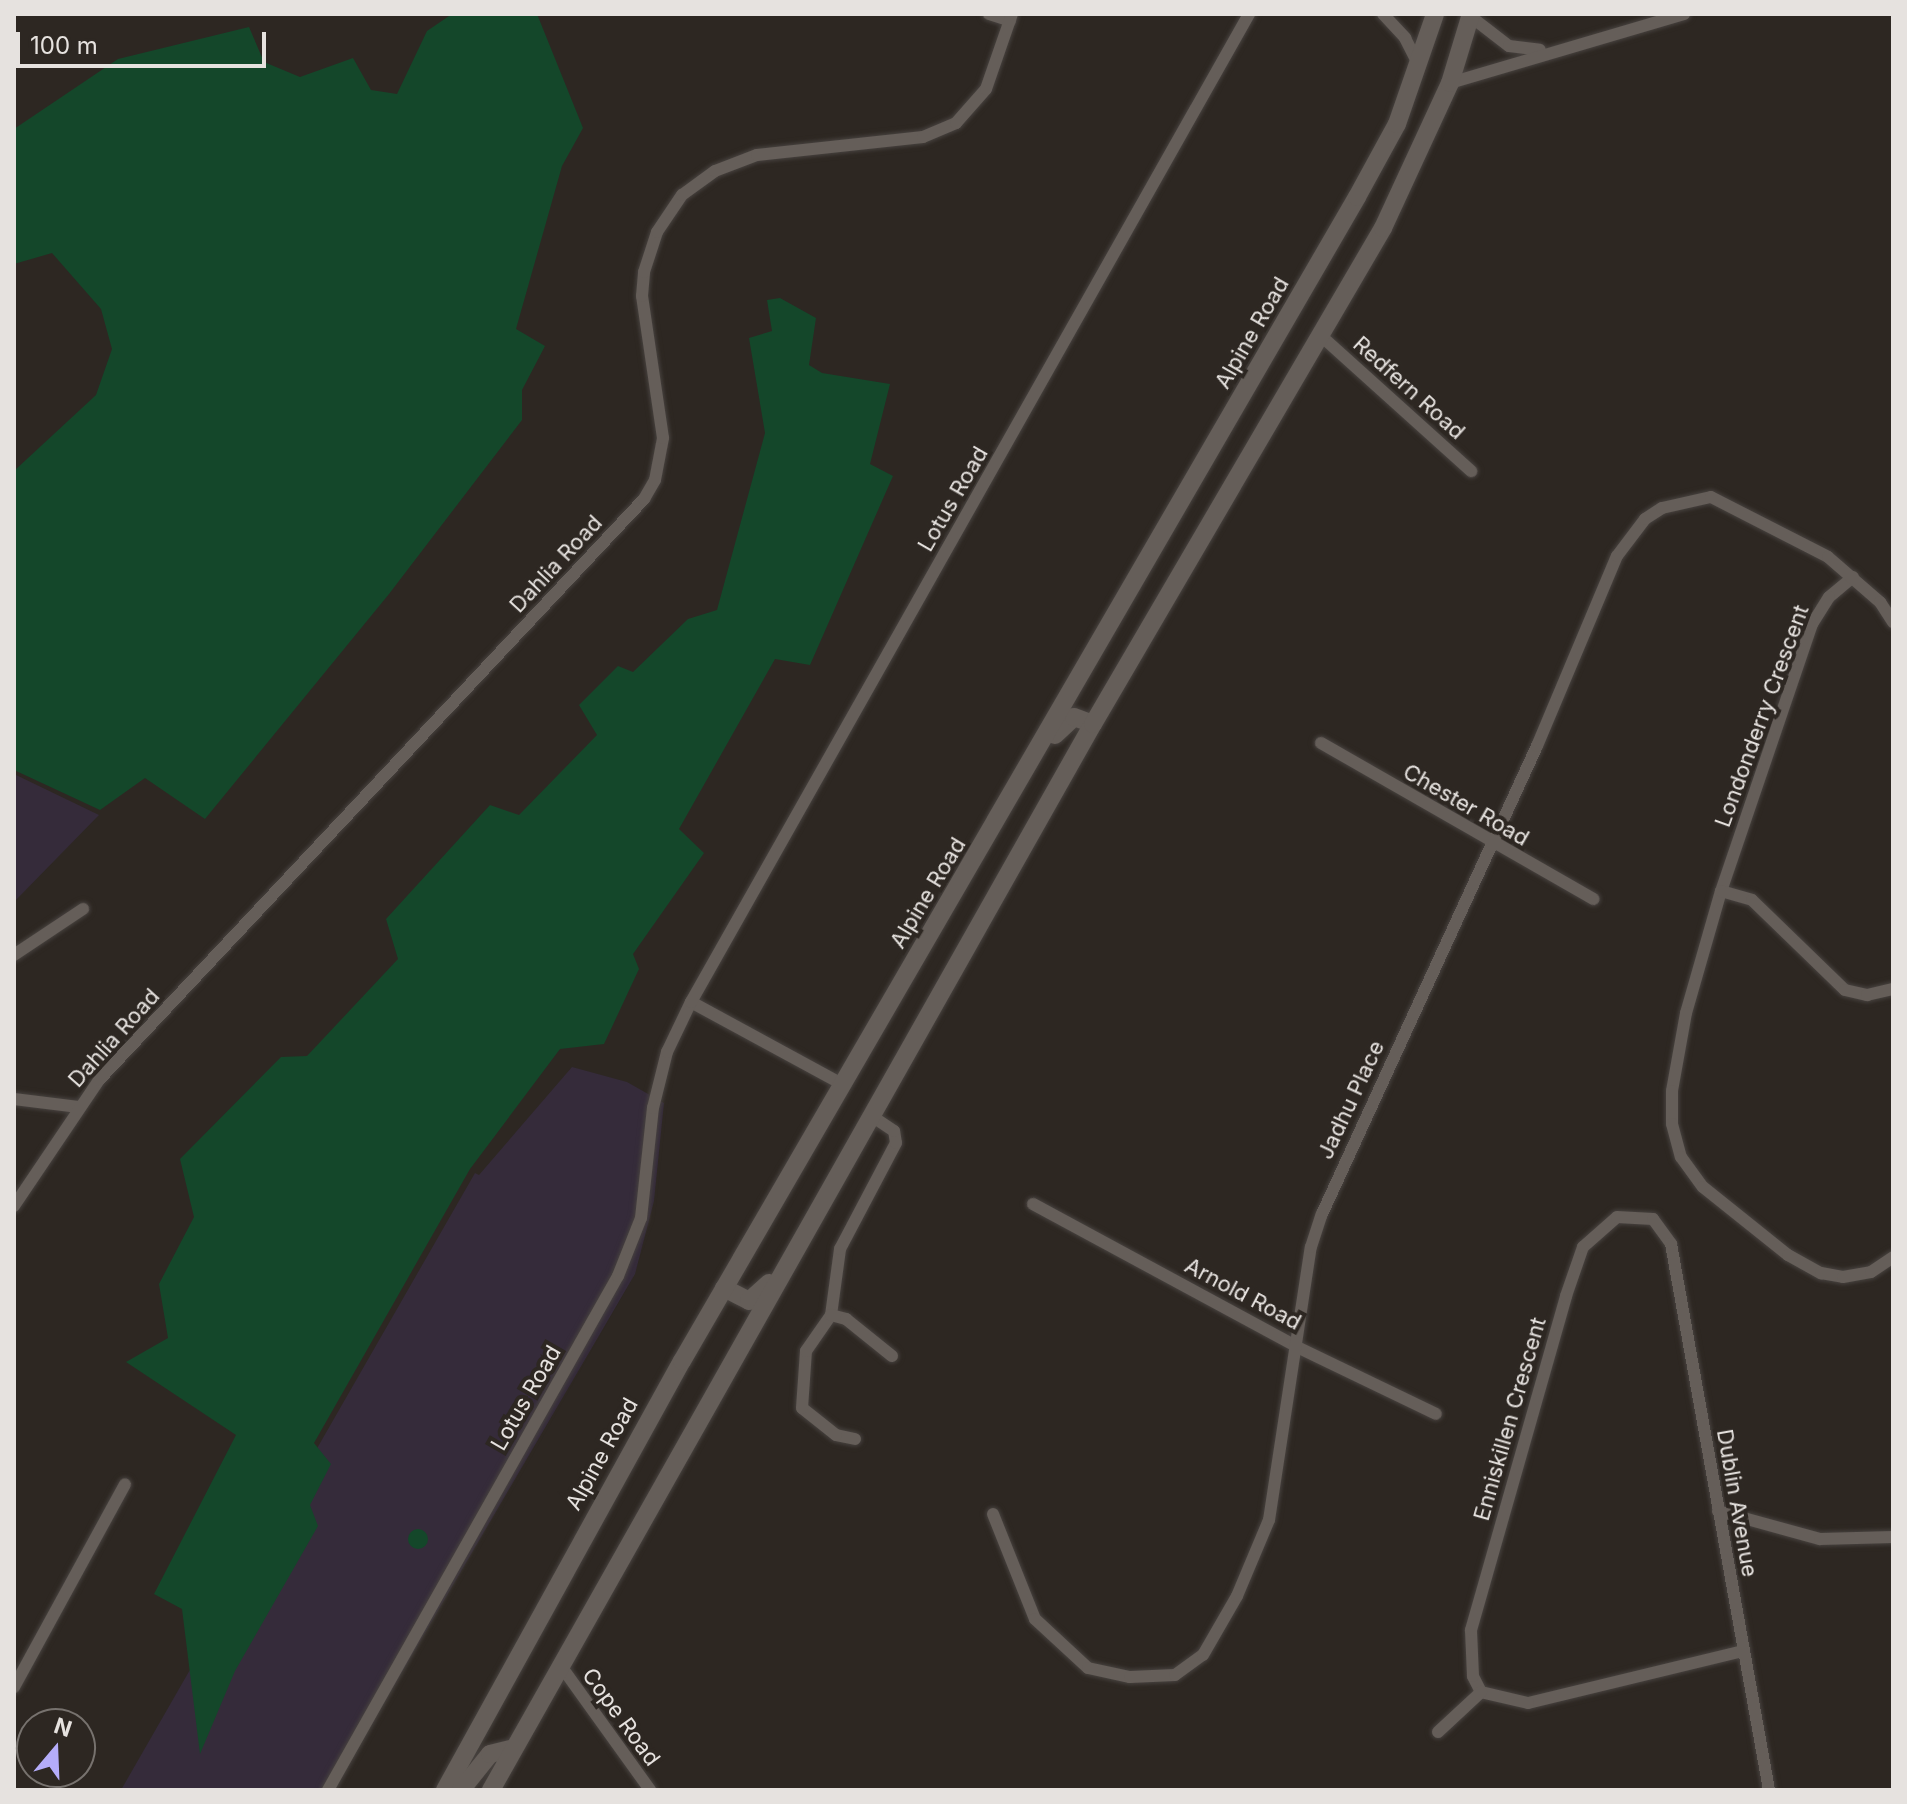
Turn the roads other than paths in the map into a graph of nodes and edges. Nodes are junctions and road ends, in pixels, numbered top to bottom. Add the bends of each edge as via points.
1 (989, 14) edge
2 (1249, 14) edge
3 (1383, 14) edge
4 (1435, 14) edge
5 (1684, 14) edge
6 (1470, 15) edge
7 (1011, 17) edge
8 (1555, 50) junction
9 (1420, 68) junction
10 (1450, 83) junction
11 (1319, 334) junction
12 (1471, 471) dead end
13 (1853, 577) junction
14 (1893, 622) edge
15 (1093, 724) junction
16 (1321, 743) dead end
17 (1036, 754) junction
18 (1493, 844) junction
19 (1721, 891) junction
20 (1593, 899) dead end
21 (83, 909) dead end
22 (14, 955) edge
23 (1893, 989) edge
24 (691, 1002) junction
25 (842, 1084) junction
26 (14, 1099) edge
27 (79, 1107) junction
28 (872, 1116) junction
29 (1033, 1204) dead end
30 (14, 1206) edge
31 (1661, 1225) joint
32 (799, 1243) junction
33 (1893, 1257) edge
34 (724, 1288) junction
35 (831, 1315) junction
36 (1297, 1347) junction
37 (892, 1356) dead end
38 (1436, 1414) dead end
39 (855, 1439) dead end
40 (125, 1484) dead end
41 (1718, 1511) junction
42 (993, 1514) dead end
43 (1893, 1537) edge
44 (1743, 1651) junction
45 (561, 1666) junction
46 (14, 1687) edge
47 (1481, 1692) junction
48 (1438, 1732) dead end
49 (514, 1748) junction
50 (328, 1790) edge
51 (445, 1790) edge
52 (461, 1790) edge
53 (491, 1790) edge
54 (650, 1790) edge
55 (1769, 1790) edge

1 - 7 street
2 - 24 street, Lotus Road
3 - 9 street via 1405,38
4 - 9 main road, Alpine Road
5 - 8 street
6 - 8 street via 1520,51
6 - 10 main road
7 - 27 street, Dahlia Road via 986,89 956,123 923,137 757,155 715,171 682,195 657,232 644,272 642,296 663,438 655,480 644,499
8 - 10 street
9 - 17 main road, Alpine Road via 1357,197
10 - 11 main road via 1383,228
11 - 12 street, Redfern Road
11 - 15 main road
13 - 14 street
13 - 18 street, Jadhu Place via 1828,557 1721,500 1683,499 1645,519 1608,575
13 - 19 street, Londonderry Crescent via 1829,597 1812,624
15 - 17 main road via 1074,717
15 - 28 main road
16 - 18 street, Chester Road
17 - 25 main road, Alpine Road
18 - 20 street, Chester Road
18 - 36 street, Jadhu Place via 1322,1214 1311,1247
19 - 23 street via 1752,900 1845,990 1867,995
19 - 33 street, Londonderry Crescent via 1686,1013 1672,1091 1674,1139 1703,1187 1788,1255 1821,1273 1856,1276
21 - 22 street
24 - 25 street
24 - 50 street, Lotus Road via 667,1052 655,1096 641,1218 628,1254
25 - 34 main road, Alpine Road
26 - 27 street
27 - 30 street, Dahlia Road
28 - 32 main road
28 - 35 street via 894,1131 894,1154 840,1249
29 - 36 street, Arnold Road
31 - 41 street, Dublin Avenue via 1671,1244
31 - 47 street, Enniskillen Crescent via 1643,1216 1617,1217 1596,1231 1577,1261 1471,1630 1471,1667
32 - 34 main road via 749,1301
32 - 45 main road
34 - 51 main road, Alpine Road
35 - 37 street via 846,1319
35 - 39 street via 806,1351 800,1401 836,1435
36 - 38 street, Arnold Road
36 - 42 street, Jadhu Place via 1269,1520 1216,1635 1187,1670 1130,1677 1094,1671 1078,1661 1035,1619
40 - 46 street
41 - 43 street via 1820,1539
41 - 44 street, Dublin Avenue
44 - 47 street via 1528,1703
44 - 55 street, Dublin Avenue
45 - 49 main road
45 - 54 street, Cope Road
47 - 48 street
49 - 52 main road via 490,1754
49 - 53 main road

